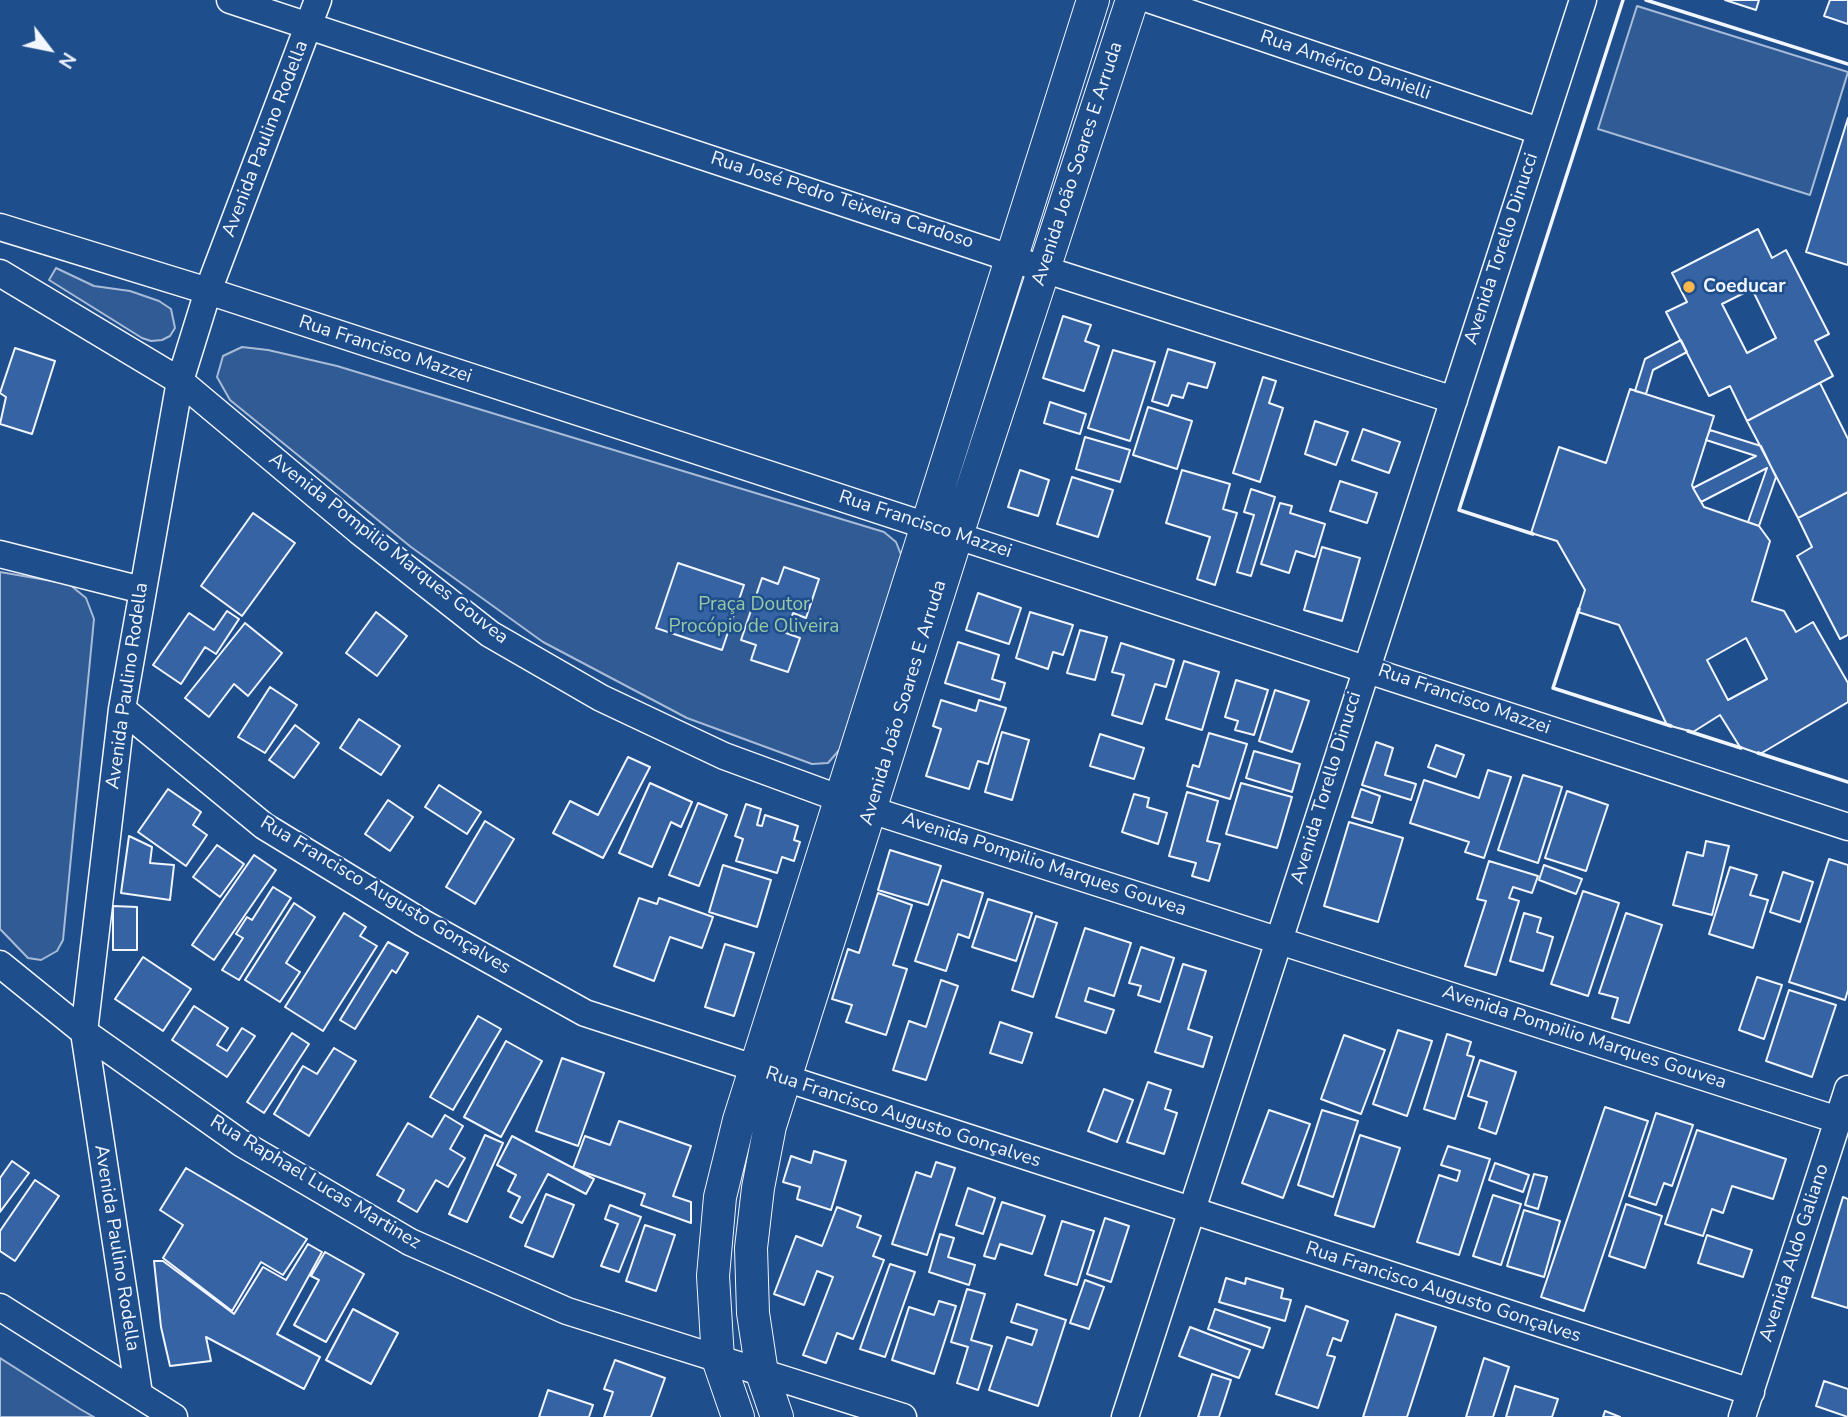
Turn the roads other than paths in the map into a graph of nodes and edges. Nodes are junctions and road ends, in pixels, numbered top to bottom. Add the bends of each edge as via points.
1 (230, 0) edge
2 (1093, 0) edge
3 (1132, 0) edge
4 (1151, 0) edge
5 (1583, 0) edge
6 (314, 12) edge
7 (1539, 131) junction
8 (0, 227) edge
9 (1011, 258) junction
10 (1043, 269) junction
11 (0, 273) edge
12 (208, 291) junction
13 (180, 380) junction
14 (1454, 400) junction
15 (927, 527) junction
16 (957, 535) junction
17 (0, 554) edge
18 (142, 590) junction
19 (1366, 667) junction
20 (122, 709) junction
21 (840, 799) junction
22 (871, 810) junction
23 (1848, 827) edge
24 (1280, 939) junction
25 (0, 964) edge
26 (84, 1031) junction
27 (753, 1070) junction
28 (783, 1078) junction
29 (1848, 1089) edge
30 (1838, 1120) junction
31 (1190, 1211) junction
32 (0, 1307) edge
33 (718, 1359) junction
34 (762, 1373) junction
35 (1751, 1392) junction
36 (139, 1394) junction
37 (174, 1417) edge
38 (738, 1417) edge
39 (777, 1417) edge
40 (903, 1417) edge
41 (1125, 1417) edge
42 (1742, 1417) edge

1 - 6 street, Rua José Pedro Teixeira Cardoso
2 - 9 street, Avenida João Soares E Arruda
3 - 10 street, Avenida João Soares E Arruda
4 - 7 street, Rua Américo Danielli
5 - 7 street, Avenida Torello Dinucci
6 - 9 street, Rua José Pedro Teixeira Cardoso
6 - 12 street, Avenida Paulino Rodella
7 - 14 street, Avenida Torello Dinucci
8 - 12 street, Rua Francisco Mazzei
9 - 10 street, Rua José Pedro Teixeira Cardoso
9 - 15 street, Avenida João Soares E Arruda
10 - 14 street, Rua José Pedro Teixeira Cardoso
10 - 16 street, Avenida João Soares E Arruda
11 - 13 street, Avenida Pompilio Marques Gouvea
12 - 13 street, Avenida Paulino Rodella
12 - 15 street, Rua Francisco Mazzei
13 - 18 street, Avenida Paulino Rodella
13 - 21 street, Avenida Pompilio Marques Gouvea via 490,634 601,698 724,756
14 - 19 street, Avenida Torello Dinucci
15 - 16 street, Rua Francisco Mazzei
15 - 21 street, Avenida João Soares E Arruda
16 - 19 street, Rua Francisco Mazzei
16 - 22 street, Avenida João Soares E Arruda
17 - 18 street
18 - 20 street, Avenida Paulino Rodella
19 - 23 street, Rua Francisco Mazzei
19 - 24 street, Avenida Torello Dinucci
20 - 26 street, Avenida Paulino Rodella
20 - 27 street, Rua Francisco Augusto Gonçalves via 264,825 423,923 585,1013
21 - 22 street, Avenida Pompilio Marques Gouvea
21 - 27 street, Avenida João Soares E Arruda
22 - 24 street, Avenida Pompilio Marques Gouvea
22 - 28 street, Avenida João Soares E Arruda
24 - 30 street, Avenida Pompilio Marques Gouvea
24 - 31 street, Avenida Torello Dinucci
25 - 26 street, Rua Raphael Lucas Martinez
26 - 33 street, Rua Raphael Lucas Martinez via 241,1143 410,1242 567,1311
26 - 36 street, Avenida Paulino Rodella
27 - 28 street, Rua Francisco Augusto Gonçalves
27 - 33 street, Avenida João Soares E Arruda via 720,1196 713,1276
28 - 31 street, Rua Francisco Augusto Gonçalves
28 - 34 street, Avenida João Soares E Arruda via 758,1188 751,1248 752,1313
29 - 30 street, Avenida Aldo Galiano
30 - 35 street, Avenida Aldo Galiano
31 - 35 street, Rua Francisco Augusto Gonçalves
31 - 41 street, Avenida Torello Dinucci
32 - 36 street
33 - 34 street, Rua Raphael Lucas Martinez
33 - 38 street, Avenida João Soares E Arruda
34 - 39 street, Avenida João Soares E Arruda
34 - 40 street, Rua Raphael Lucas Martinez
35 - 42 street, Avenida Aldo Galiano
36 - 37 street

